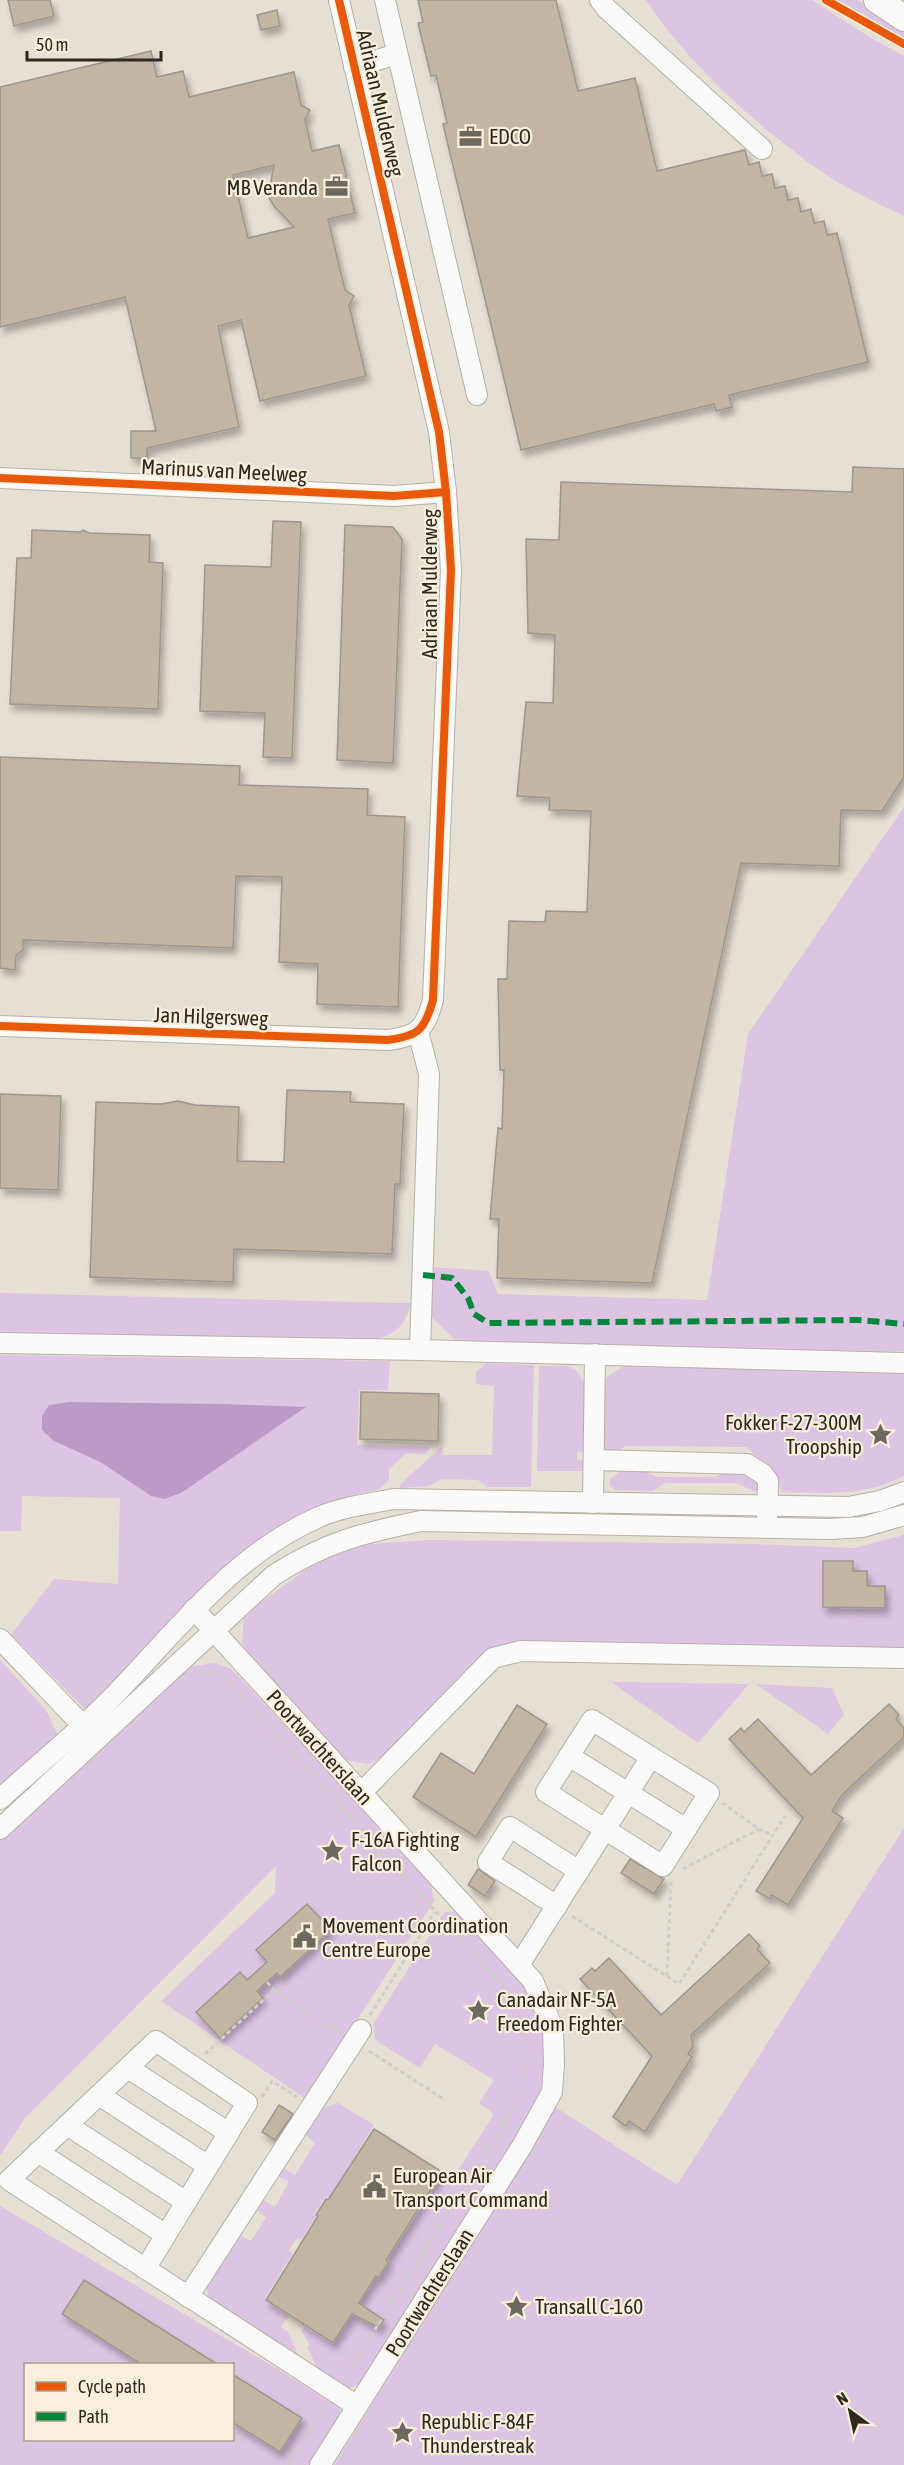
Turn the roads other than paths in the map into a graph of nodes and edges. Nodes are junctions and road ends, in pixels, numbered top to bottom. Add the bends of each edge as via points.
1 (339, 0) edge
2 (385, 0) edge
3 (600, 0) edge
4 (877, 0) edge
5 (904, 18) edge
6 (397, 54) junction
7 (354, 67) junction
8 (762, 150) dead end
9 (477, 395) dead end
10 (0, 478) edge
11 (446, 492) junction
12 (0, 1026) edge
13 (418, 1031) junction
14 (0, 1342) edge
15 (420, 1350) junction
16 (595, 1354) junction
17 (904, 1363) edge
18 (594, 1460) junction
19 (904, 1492) edge
20 (593, 1503) junction
21 (767, 1506) junction
22 (904, 1515) edge
23 (767, 1527) junction
24 (194, 1609) junction
25 (214, 1631) junction
26 (0, 1639) edge
27 (904, 1658) edge
28 (81, 1725) junction
29 (96, 1740) junction
30 (569, 1756) junction
31 (651, 1757) junction
32 (362, 1793) junction
33 (628, 1793) junction
34 (0, 1799) edge
35 (0, 1829) edge
36 (605, 1829) junction
37 (686, 1829) junction
38 (579, 1870) junction
39 (557, 1906) junction
40 (519, 1965) junction
41 (361, 2030) road end
42 (128, 2068) junction
43 (99, 2095) junction
44 (68, 2125) junction
45 (229, 2133) junction
46 (38, 2152) junction
47 (208, 2166) junction
48 (186, 2202) junction
49 (166, 2235) junction
50 (145, 2269) junction
51 (188, 2296) junction
52 (357, 2406) junction
53 (321, 2465) edge

1 - 7 street, Adriaan Mulderweg
2 - 6 street
3 - 8 street
4 - 5 main road
6 - 7 street
6 - 9 street
7 - 11 street, Adriaan Mulderweg via 439,432
10 - 11 street, Marinus van Meelweg via 394,496
11 - 13 street, Adriaan Mulderweg via 451,570 433,1000 425,1024
12 - 13 street, Jan Hilgersweg via 388,1040
13 - 15 street via 429,1074
14 - 15 street
15 - 16 street
16 - 17 street
16 - 18 street
18 - 20 street
18 - 21 street via 747,1464 768,1481
19 - 21 street via 880,1502 848,1507
20 - 21 street
20 - 24 street via 394,1499 353,1506 284,1535
21 - 23 street
22 - 23 street via 863,1527
23 - 25 street via 421,1521 369,1532 305,1555 274,1575
24 - 25 street, Poortwachterslaan
24 - 28 street
25 - 29 street
25 - 32 street, Poortwachterslaan
26 - 28 street
27 - 32 street via 507,1653 493,1658
28 - 29 street
28 - 34 street
29 - 35 street
30 - 31 street via 592,1720
30 - 33 street
30 - 36 street via 546,1792
31 - 33 street
31 - 37 street via 709,1793
32 - 40 street, Poortwachterslaan
33 - 36 street
33 - 37 street
36 - 37 street via 667,1871
36 - 38 street
38 - 39 street
38 - 39 street via 510,1827 488,1862
39 - 40 street
40 - 52 street, Poortwachterslaan via 533,1981 554,2028 552,2092 522,2146
41 - 51 street
42 - 43 street
42 - 45 street
42 - 45 street via 156,2041 248,2103
43 - 44 street
43 - 47 street
44 - 46 street
44 - 48 street
45 - 47 street
46 - 49 street
46 - 50 street via 9,2180
47 - 48 street
48 - 49 street
49 - 50 street
50 - 51 street
51 - 52 street
52 - 53 street, Poortwachterslaan

